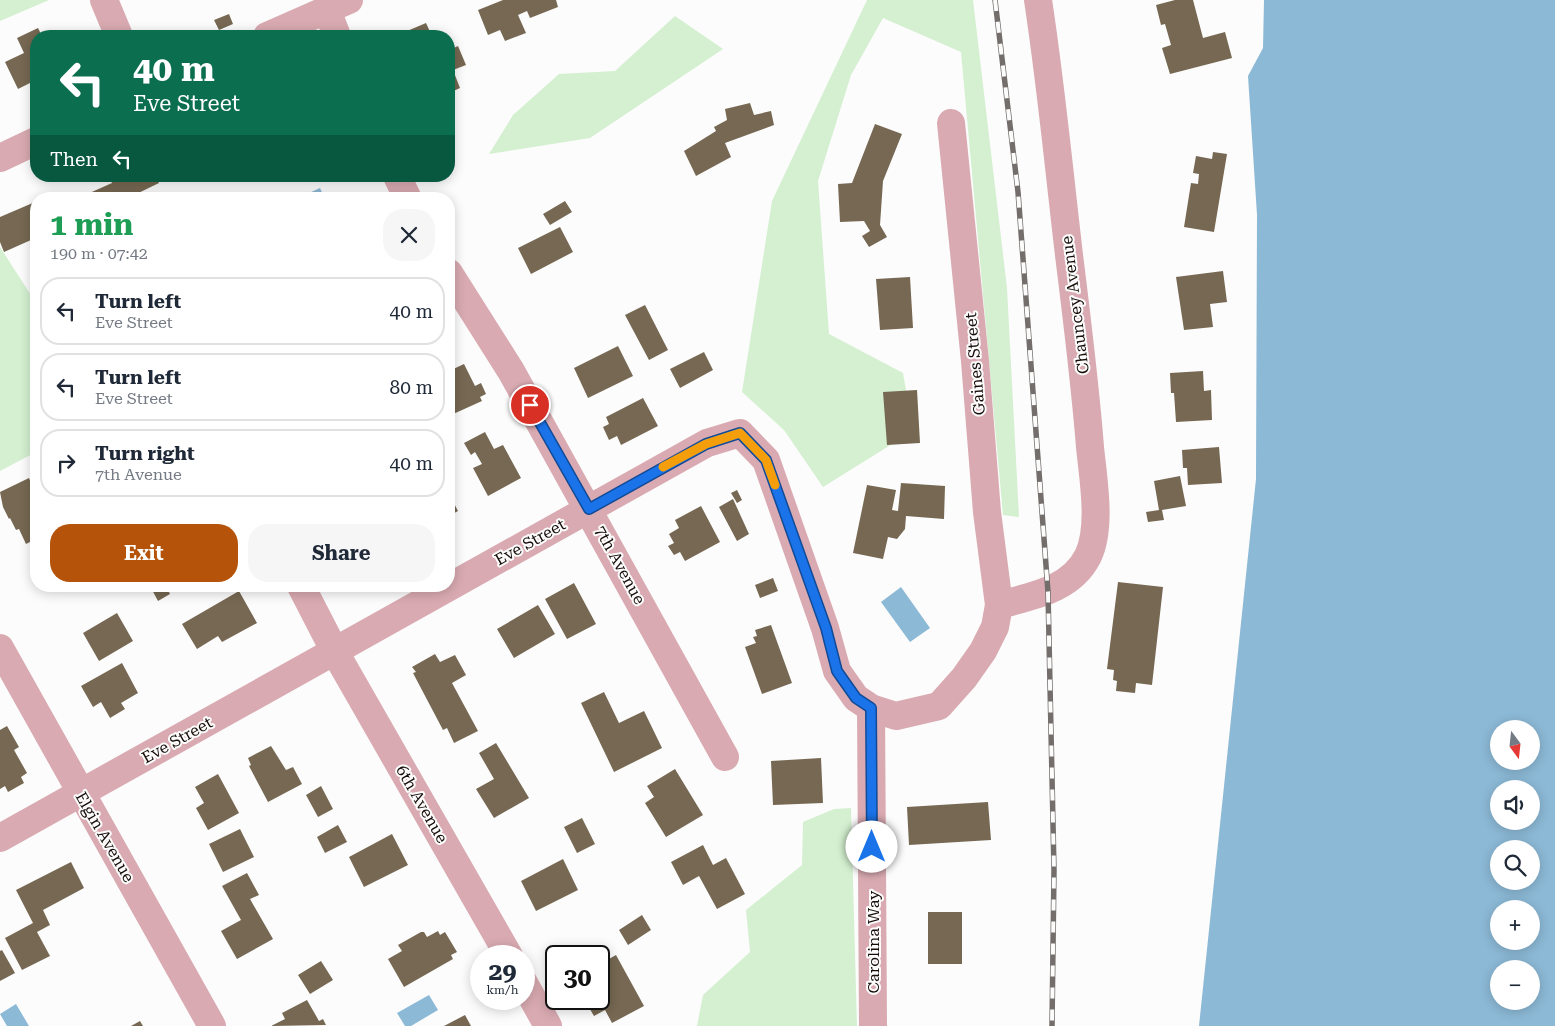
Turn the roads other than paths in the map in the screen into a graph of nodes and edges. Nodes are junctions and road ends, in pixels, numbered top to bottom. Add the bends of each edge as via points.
1 (104, 0) edge
2 (1038, 0) edge
3 (338, 5) edge
4 (116, 30) edge
5 (281, 30) edge
6 (337, 30) edge
7 (951, 123) dead end
8 (30, 144) edge
9 (0, 158) edge
10 (455, 282) edge
11 (589, 509) junction
12 (455, 584) edge
13 (304, 592) edge
14 (442, 592) edge
15 (999, 605) junction
16 (0, 648) edge
17 (335, 652) junction
18 (871, 708) junction
19 (725, 757) dead end
20 (80, 793) junction
21 (0, 838) edge
22 (502, 945) edge
23 (535, 1003) edge
24 (212, 1026) edge
25 (548, 1026) edge
26 (873, 1026) edge

1 - 4 street
2 - 15 street, Chauncey Avenue via 1052,92 1085,384 1095,528 1088,555 1072,578 1048,592
3 - 5 street
3 - 6 street
7 - 15 street, Gaines Street via 987,512
8 - 9 street
10 - 11 street, 7th Avenue via 511,371
11 - 12 street, Eve Street
11 - 18 street, Eve Street via 706,444 740,433 766,460 826,628 837,671 856,698
11 - 19 street, 7th Avenue
13 - 17 street, 6th Avenue
14 - 17 street, Eve Street
15 - 18 street, Eve Street via 995,627 983,651 939,706 896,716
16 - 20 street, Elgin Avenue
17 - 20 street, Eve Street
17 - 22 street, 6th Avenue
18 - 26 street, Carolina Way
20 - 21 street, Eve Street
20 - 24 street, Elgin Avenue
23 - 25 street

